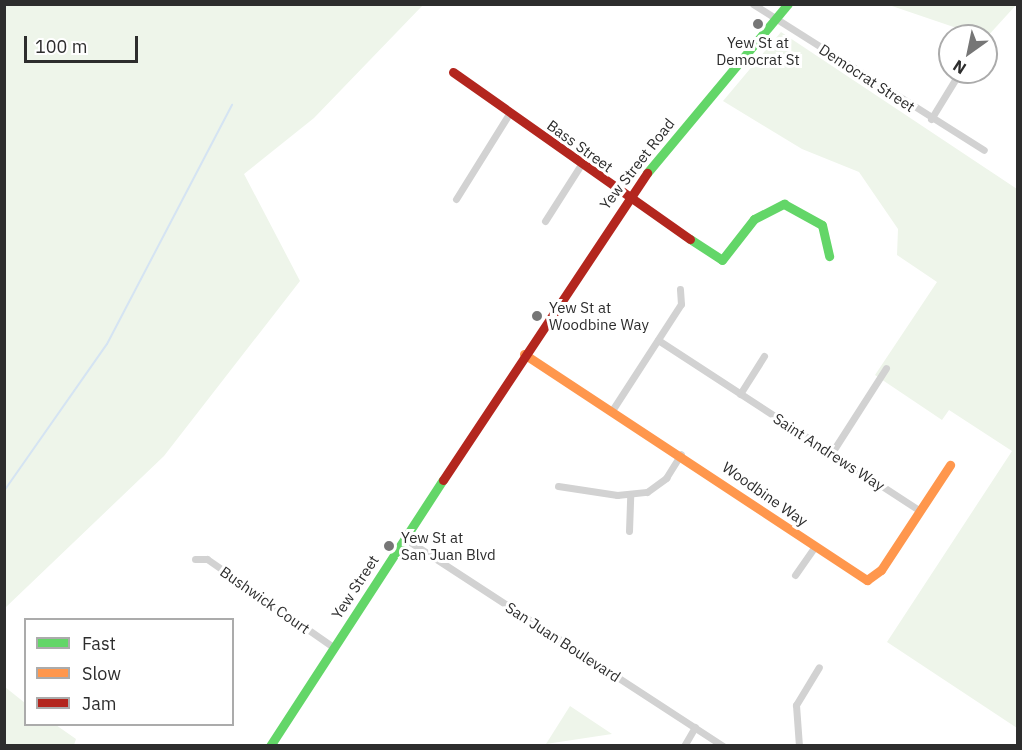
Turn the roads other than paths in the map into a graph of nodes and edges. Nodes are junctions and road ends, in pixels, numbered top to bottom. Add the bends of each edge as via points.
1 (753, 4) edge
2 (788, 4) edge
3 (775, 19) junction
4 (453, 72) dead end
5 (952, 84) edge
6 (509, 114) junction
7 (931, 119) junction
8 (984, 150) dead end
9 (582, 163) junction
10 (626, 198) junction
11 (456, 199) dead end
12 (545, 221) dead end
13 (829, 256) dead end
14 (680, 290) dead end
15 (658, 340) junction
16 (524, 354) junction
17 (764, 356) dead end
18 (886, 368) dead end
19 (740, 393) junction
20 (613, 409) junction
21 (681, 454) junction
22 (831, 454) junction
23 (950, 465) dead end
24 (558, 486) dead end
25 (630, 496) junction
26 (919, 510) junction
27 (629, 531) dead end
28 (404, 538) junction
29 (815, 546) junction
30 (195, 559) dead end
31 (795, 575) dead end
32 (333, 647) junction
33 (819, 667) dead end
34 (695, 727) junction
35 (270, 746) edge
36 (684, 746) edge
37 (723, 746) edge
38 (799, 746) edge

1 - 3 street, Democrat Street
2 - 3 street, Yew Street Road
3 - 7 street, Democrat Street
3 - 10 street, Yew Street Road
4 - 6 street, Bass Street
5 - 7 street
6 - 9 street, Bass Street
6 - 11 street
7 - 8 street, Democrat Street
9 - 10 street, Bass Street
9 - 12 street
10 - 13 street, Bass Street via 722,260 754,219 784,204 822,225
10 - 16 street, Yew Street Road
14 - 15 street via 681,304
15 - 19 street, Saint Andrews Way
15 - 20 street
16 - 20 street, Woodbine Way
16 - 28 street, Yew Street
17 - 19 street
18 - 22 street
19 - 22 street, Saint Andrews Way
20 - 21 street, Woodbine Way
21 - 25 street via 660,484
21 - 29 street, Woodbine Way
22 - 26 street, Saint Andrews Way
23 - 26 street, Woodbine Way
24 - 25 street
25 - 27 street
26 - 29 street, Woodbine Way via 872,579 860,578
28 - 32 street, Yew Street
28 - 34 street, San Juan Boulevard
29 - 31 street
30 - 32 street, Bushwick Court via 207,559
32 - 35 street, Yew Street
33 - 38 street via 796,705
34 - 36 street
34 - 37 street, San Juan Boulevard

